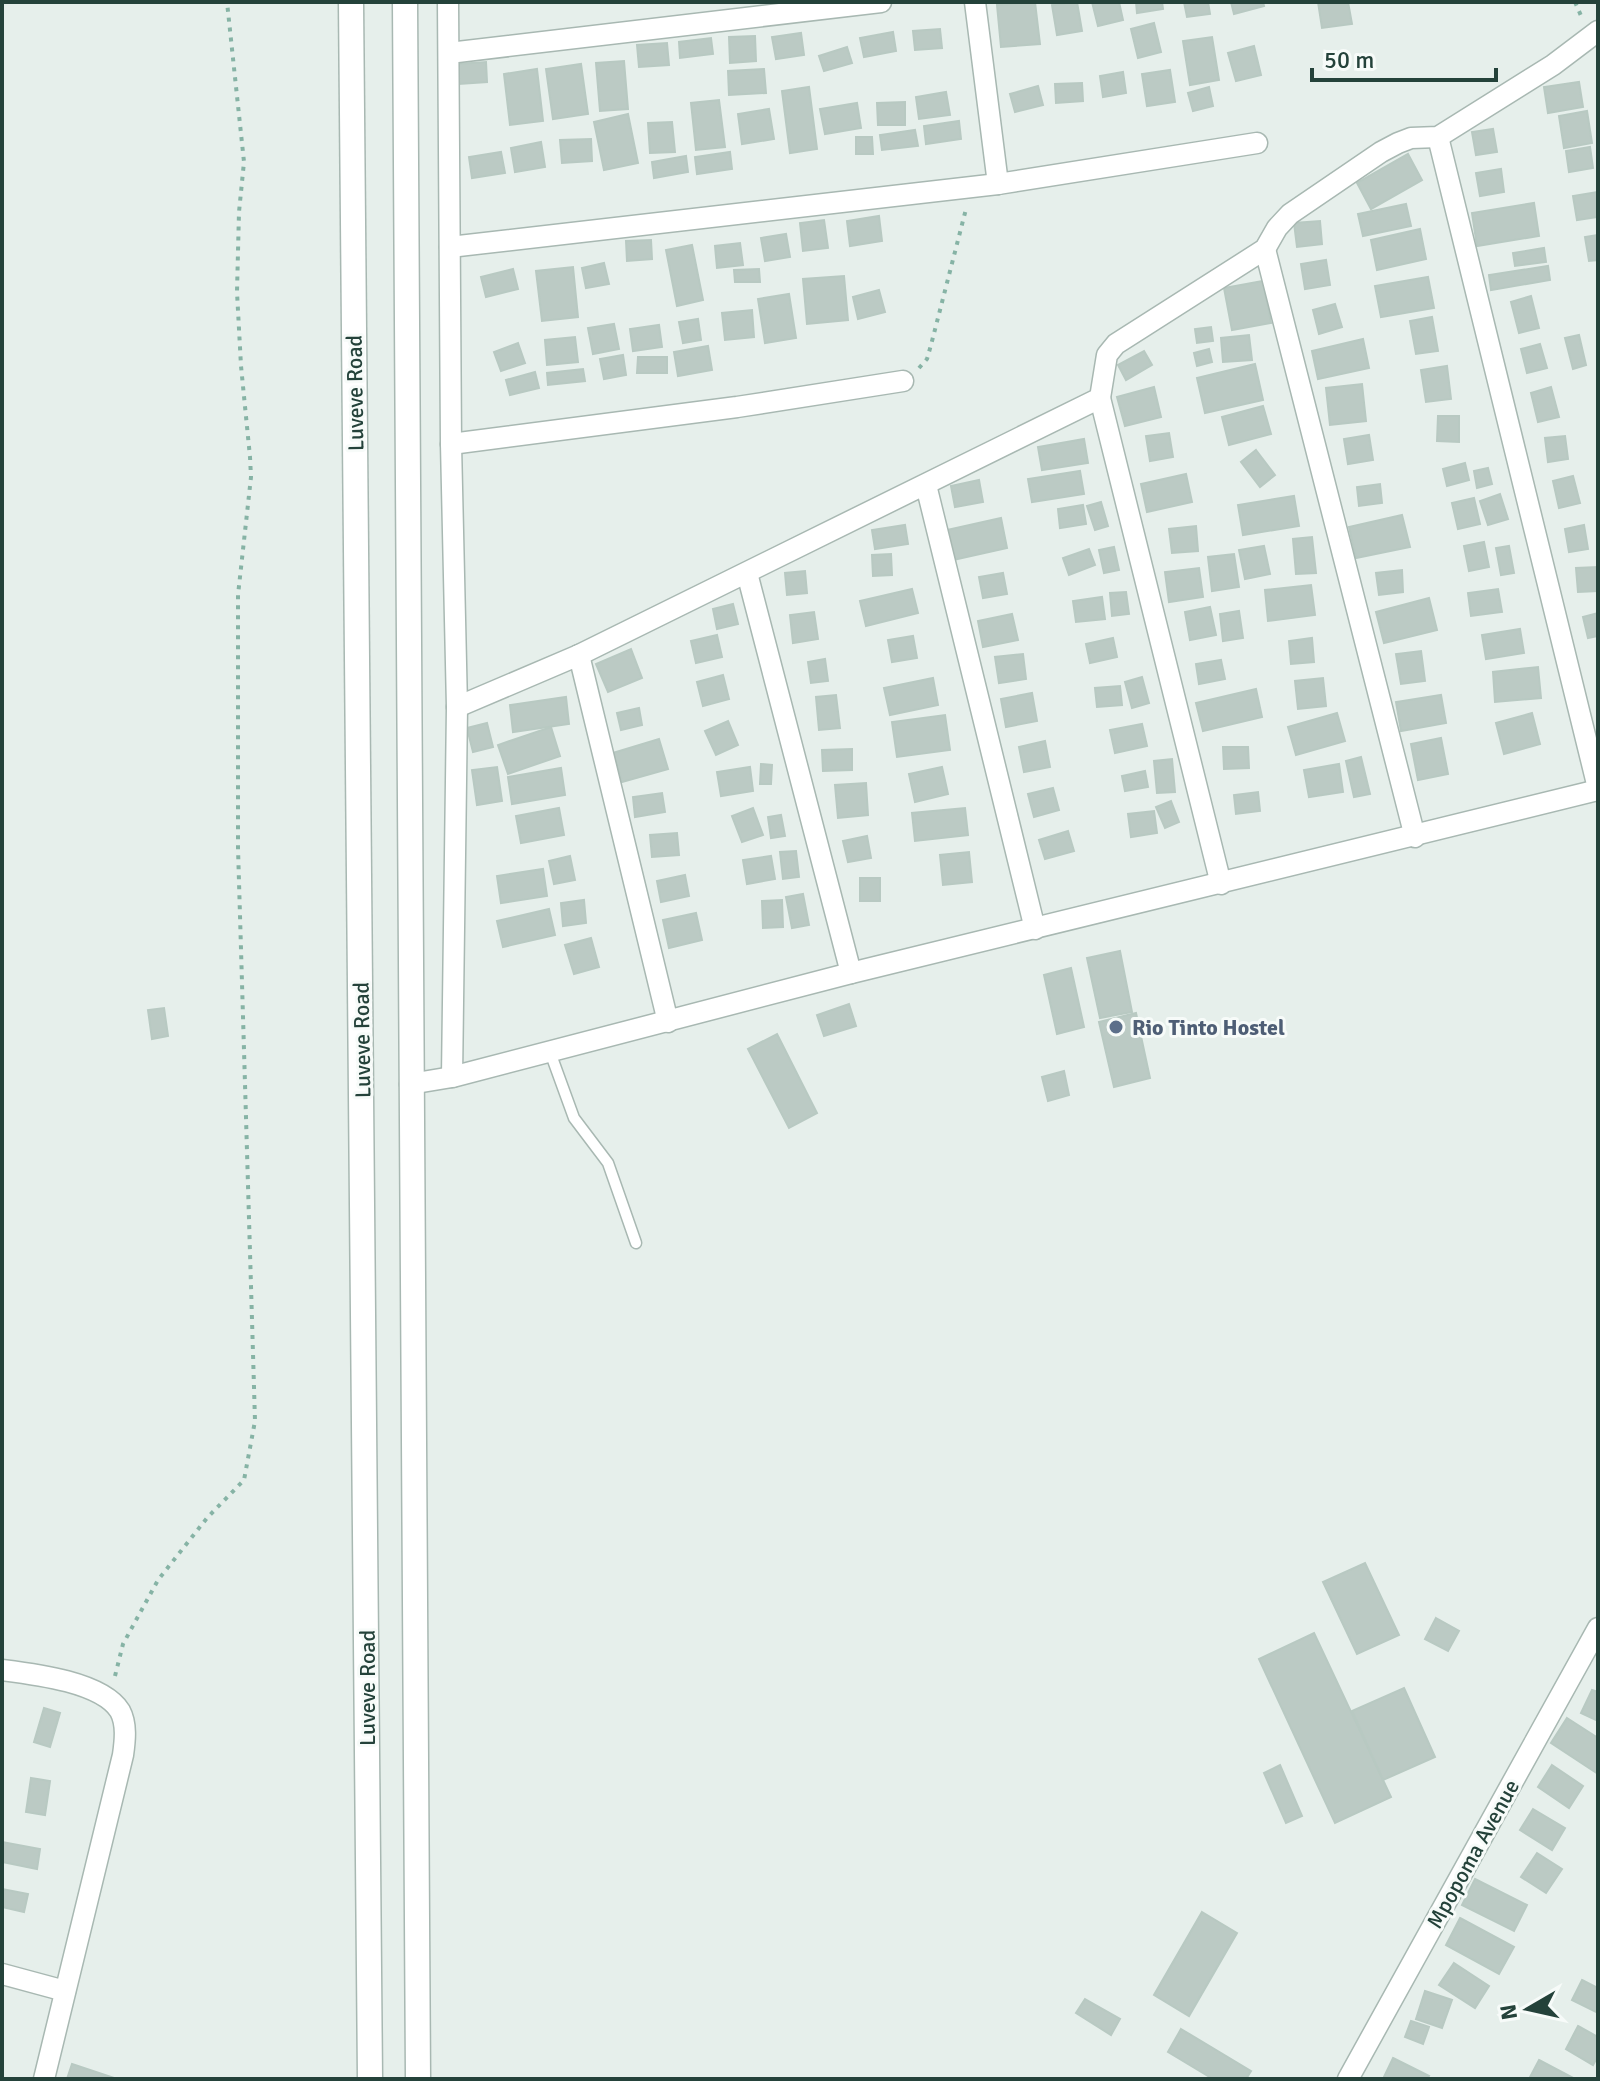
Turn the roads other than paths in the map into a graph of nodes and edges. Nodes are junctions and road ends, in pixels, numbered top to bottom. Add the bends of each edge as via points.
1 (351, 2) edge
2 (405, 2) edge
3 (448, 2) edge
4 (881, 2) edge
5 (975, 2) edge
6 (1598, 31) edge
7 (449, 53) junction
8 (1438, 137) junction
9 (1257, 143) dead end
10 (998, 184) junction
11 (450, 247) junction
12 (1265, 249) junction
13 (903, 381) road end
14 (1100, 398) junction
15 (451, 444) junction
16 (926, 485) junction
17 (747, 573) junction
18 (579, 655) junction
19 (457, 707) junction
20 (1598, 789) edge
21 (1415, 837) junction
22 (1221, 884) junction
23 (1035, 929) junction
24 (851, 973) junction
25 (668, 1022) junction
26 (550, 1052) junction
27 (452, 1077) junction
28 (410, 1084) junction
29 (636, 1243) dead end
30 (1598, 1628) edge
31 (2, 1670) edge
32 (2, 1974) edge
33 (65, 1991) junction
34 (44, 2079) edge
35 (370, 2079) edge
36 (418, 2079) edge
37 (1348, 2079) edge

1 - 35 street, Luveve Road
2 - 28 street
3 - 7 street
4 - 7 street
5 - 10 street
6 - 8 street
7 - 11 street
8 - 12 street via 1411,138 1381,152 1290,214
8 - 20 street
9 - 10 street
10 - 11 street
11 - 15 street
12 - 14 street via 1116,344 1107,355
12 - 21 street
13 - 15 street
14 - 16 street
14 - 22 street
15 - 19 street
16 - 17 street
16 - 23 street
17 - 18 street
17 - 24 street
18 - 19 street
18 - 25 street
19 - 27 street
20 - 21 street
21 - 22 street
22 - 23 street
23 - 24 street
24 - 25 street
25 - 26 street
26 - 27 street
26 - 29 lane via 574,1118 608,1163
27 - 28 street
28 - 36 street
30 - 37 street, Mpopoma Avenue
31 - 33 street via 63,1680 109,1698 122,1714 126,1734
32 - 33 street
33 - 34 street

